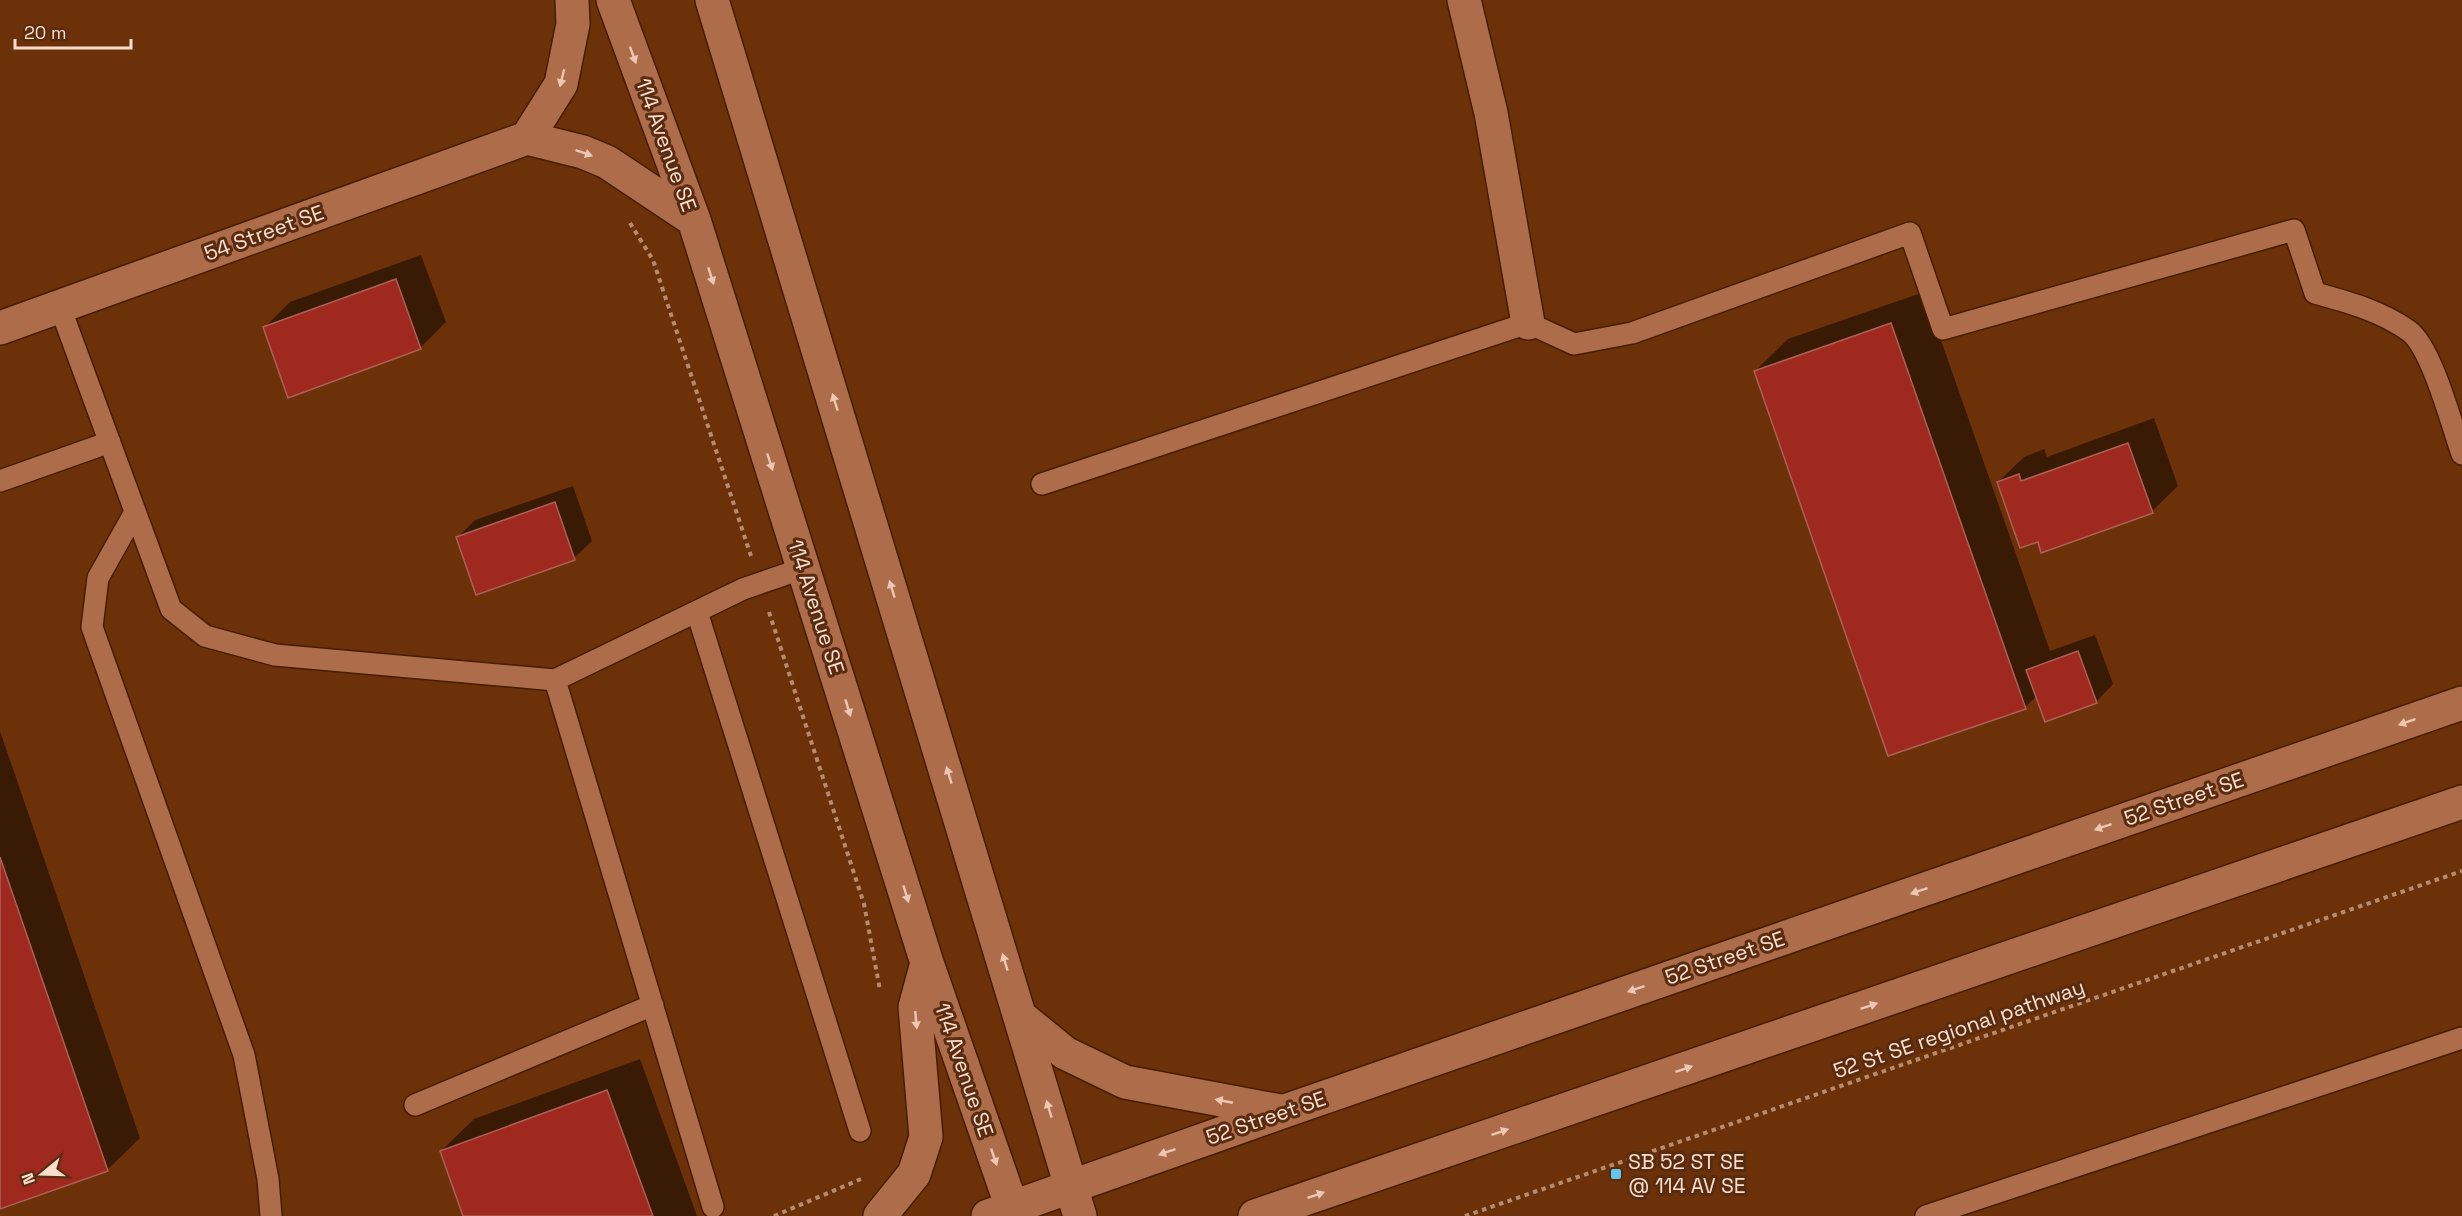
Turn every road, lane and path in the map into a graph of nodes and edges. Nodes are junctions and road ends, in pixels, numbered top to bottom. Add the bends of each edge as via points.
1 (572, 0) edge
2 (613, 0) edge
3 (712, 0) edge
4 (1464, 0) edge
5 (527, 138) junction
6 (694, 220) junction
7 (60, 307) junction
8 (1528, 323) junction
9 (0, 328) edge
10 (110, 442) junction
11 (2462, 454) edge
12 (0, 481) edge
13 (1042, 484) dead end
14 (135, 512) junction
15 (804, 568) junction
16 (697, 612) junction
17 (555, 680) junction
18 (2462, 703) edge
19 (2462, 802) edge
20 (2462, 871) edge
21 (927, 963) junction
22 (653, 1005) junction
23 (1022, 1018) junction
24 (2462, 1038) edge
25 (415, 1105) dead end
26 (1282, 1112) junction
27 (860, 1131) dead end
28 (868, 1176) dead end
29 (1076, 1201) edge
30 (713, 1207) dead end
31 (1005, 1213) edge
32 (271, 1216) edge
33 (774, 1216) edge
34 (880, 1216) edge
35 (1258, 1216) edge
36 (1465, 1216) edge
37 (1926, 1216) edge

1 -> 5 main road via 573,24 561,84
2 -> 6 main road, 114 Avenue SE
23 -> 3 main road
4 - 8 main road via 1491,113
5 -> 6 main road via 606,162
5 - 7 main road, 54 Street SE
6 -> 15 main road, 114 Avenue SE
7 - 9 main road, 54 Street SE
7 - 10 lane
8 - 11 lane via 1574,344 1632,333 1910,232 1943,329 2294,230 2315,293 2364,307 2411,332 2430,361
8 - 13 lane
10 - 12 lane
10 - 14 lane
14 - 17 lane via 171,609 205,636 275,654
14 - 32 lane via 98,578 92,627 244,1055 268,1179
15 - 16 lane via 743,589
15 -> 21 main road, 114 Avenue SE
16 - 17 lane
16 - 27 lane
17 - 22 lane
18 -> 26 main road, 52 Street SE
35 -> 19 main road
20 - 36 path, 52 St SE regional pathway
21 -> 31 main road, 114 Avenue SE
21 -> 34 main road via 915,1007 926,1137 914,1174
22 - 25 lane
22 - 30 lane
26 -> 23 main road via 1125,1082 1065,1053
29 -> 23 main road
24 - 37 lane
26 -> 29 main road, 52 Street SE
28 - 33 path
29 - 31 main road, 52 Street SE

